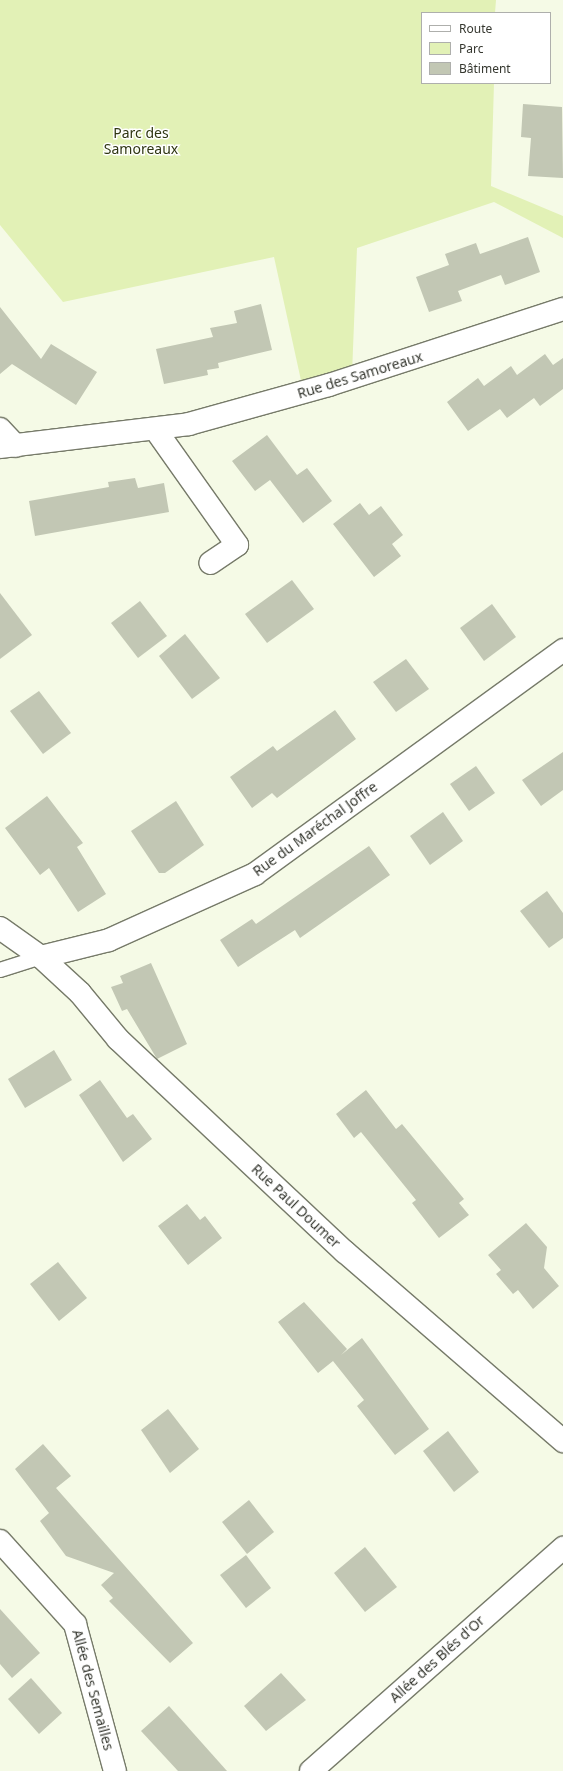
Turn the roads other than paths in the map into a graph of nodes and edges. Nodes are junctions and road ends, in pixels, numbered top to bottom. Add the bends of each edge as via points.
1 (563, 309) edge
2 (0, 429) edge
3 (155, 429) junction
4 (8, 447) edge
5 (210, 563) dead end
6 (563, 650) edge
7 (0, 928) edge
8 (41, 957) junction
9 (0, 970) edge
10 (563, 1441) edge
11 (0, 1541) edge
12 (563, 1548) edge
13 (115, 1771) edge
14 (311, 1771) edge

1 - 3 street, Rue des Samoreaux via 329,385 189,424
2 - 4 street
3 - 4 street, Rue des Samoreaux
3 - 5 street via 237,545
6 - 8 street, Rue du Maréchal Joffre via 255,874 109,940
7 - 8 street, Rue Paul Doumer
8 - 9 lane
8 - 10 street, Rue Paul Doumer via 80,993 118,1039 345,1252
11 - 13 street, Allée des Semailles via 75,1624
12 - 14 street, Allée des Blés d'Or

